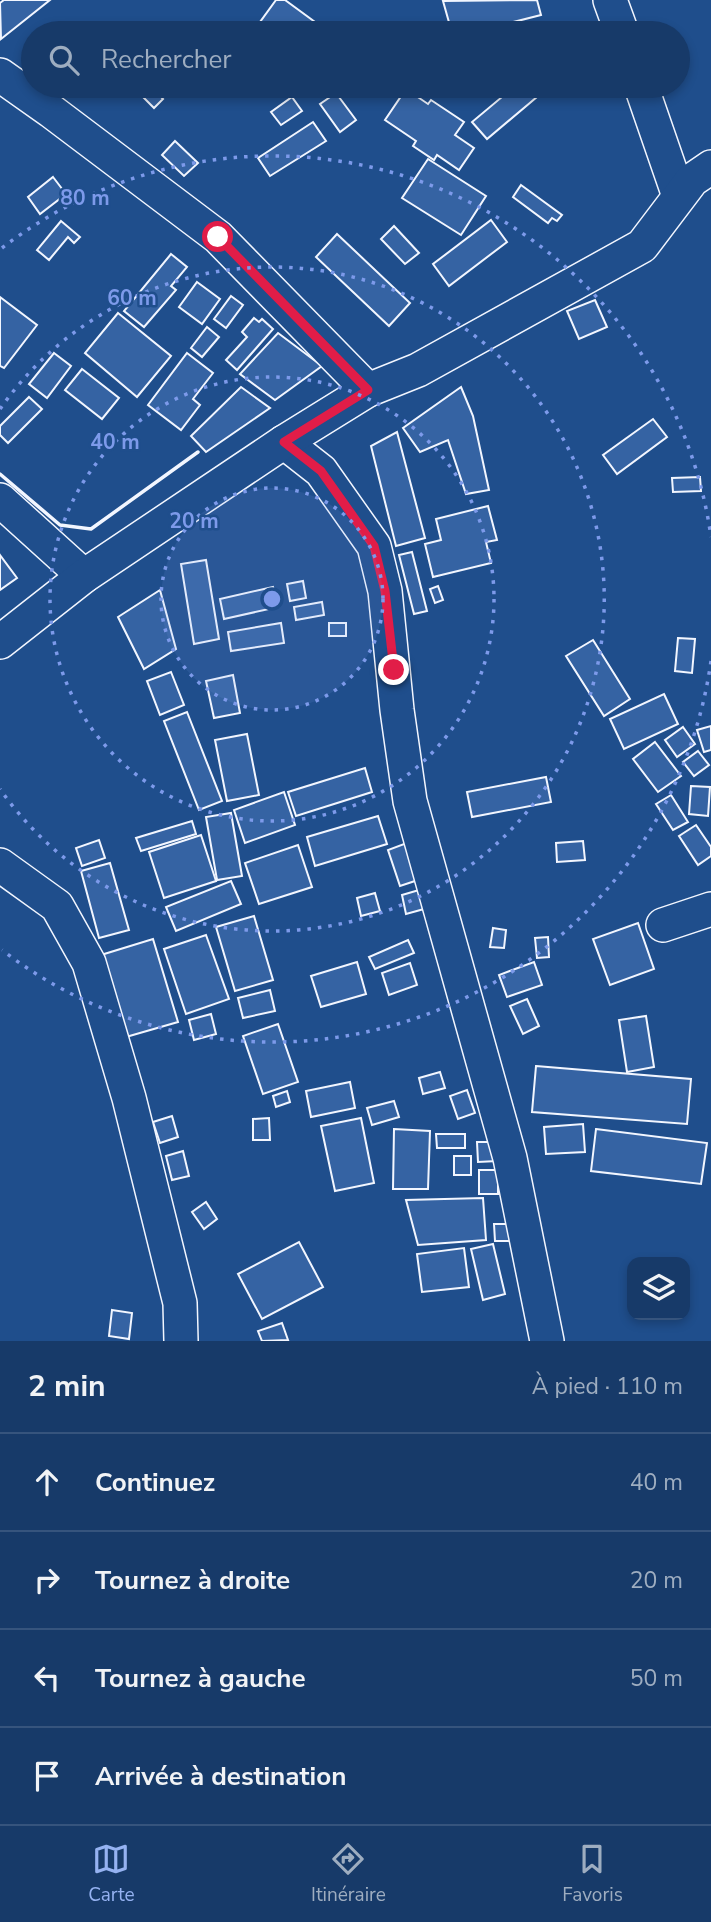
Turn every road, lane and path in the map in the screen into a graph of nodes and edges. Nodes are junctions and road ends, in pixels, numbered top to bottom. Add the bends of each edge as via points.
1 (610, 0) edge
2 (618, 21) edge
3 (0, 75) edge
4 (21, 90) edge
5 (33, 98) edge
6 (645, 98) edge
7 (711, 167) edge
8 (679, 196) junction
9 (368, 390) junction
10 (284, 442) junction
11 (0, 500) edge
12 (84, 576) junction
13 (0, 642) edge
14 (0, 865) edge
15 (711, 909) edge
16 (663, 925) dead end
17 (181, 1341) edge
18 (547, 1341) edge

1 - 2 street
3 - 4 street
5 - 9 street via 218,237
6 - 8 street
7 - 8 street
8 - 9 street via 642,246 418,370
9 - 10 street
10 - 12 street
10 - 18 street via 321,471 374,546 385,591 410,801 510,1158
11 - 12 street
12 - 13 street
14 - 17 street via 57,906 89,963 129,1098 180,1303
15 - 16 street

